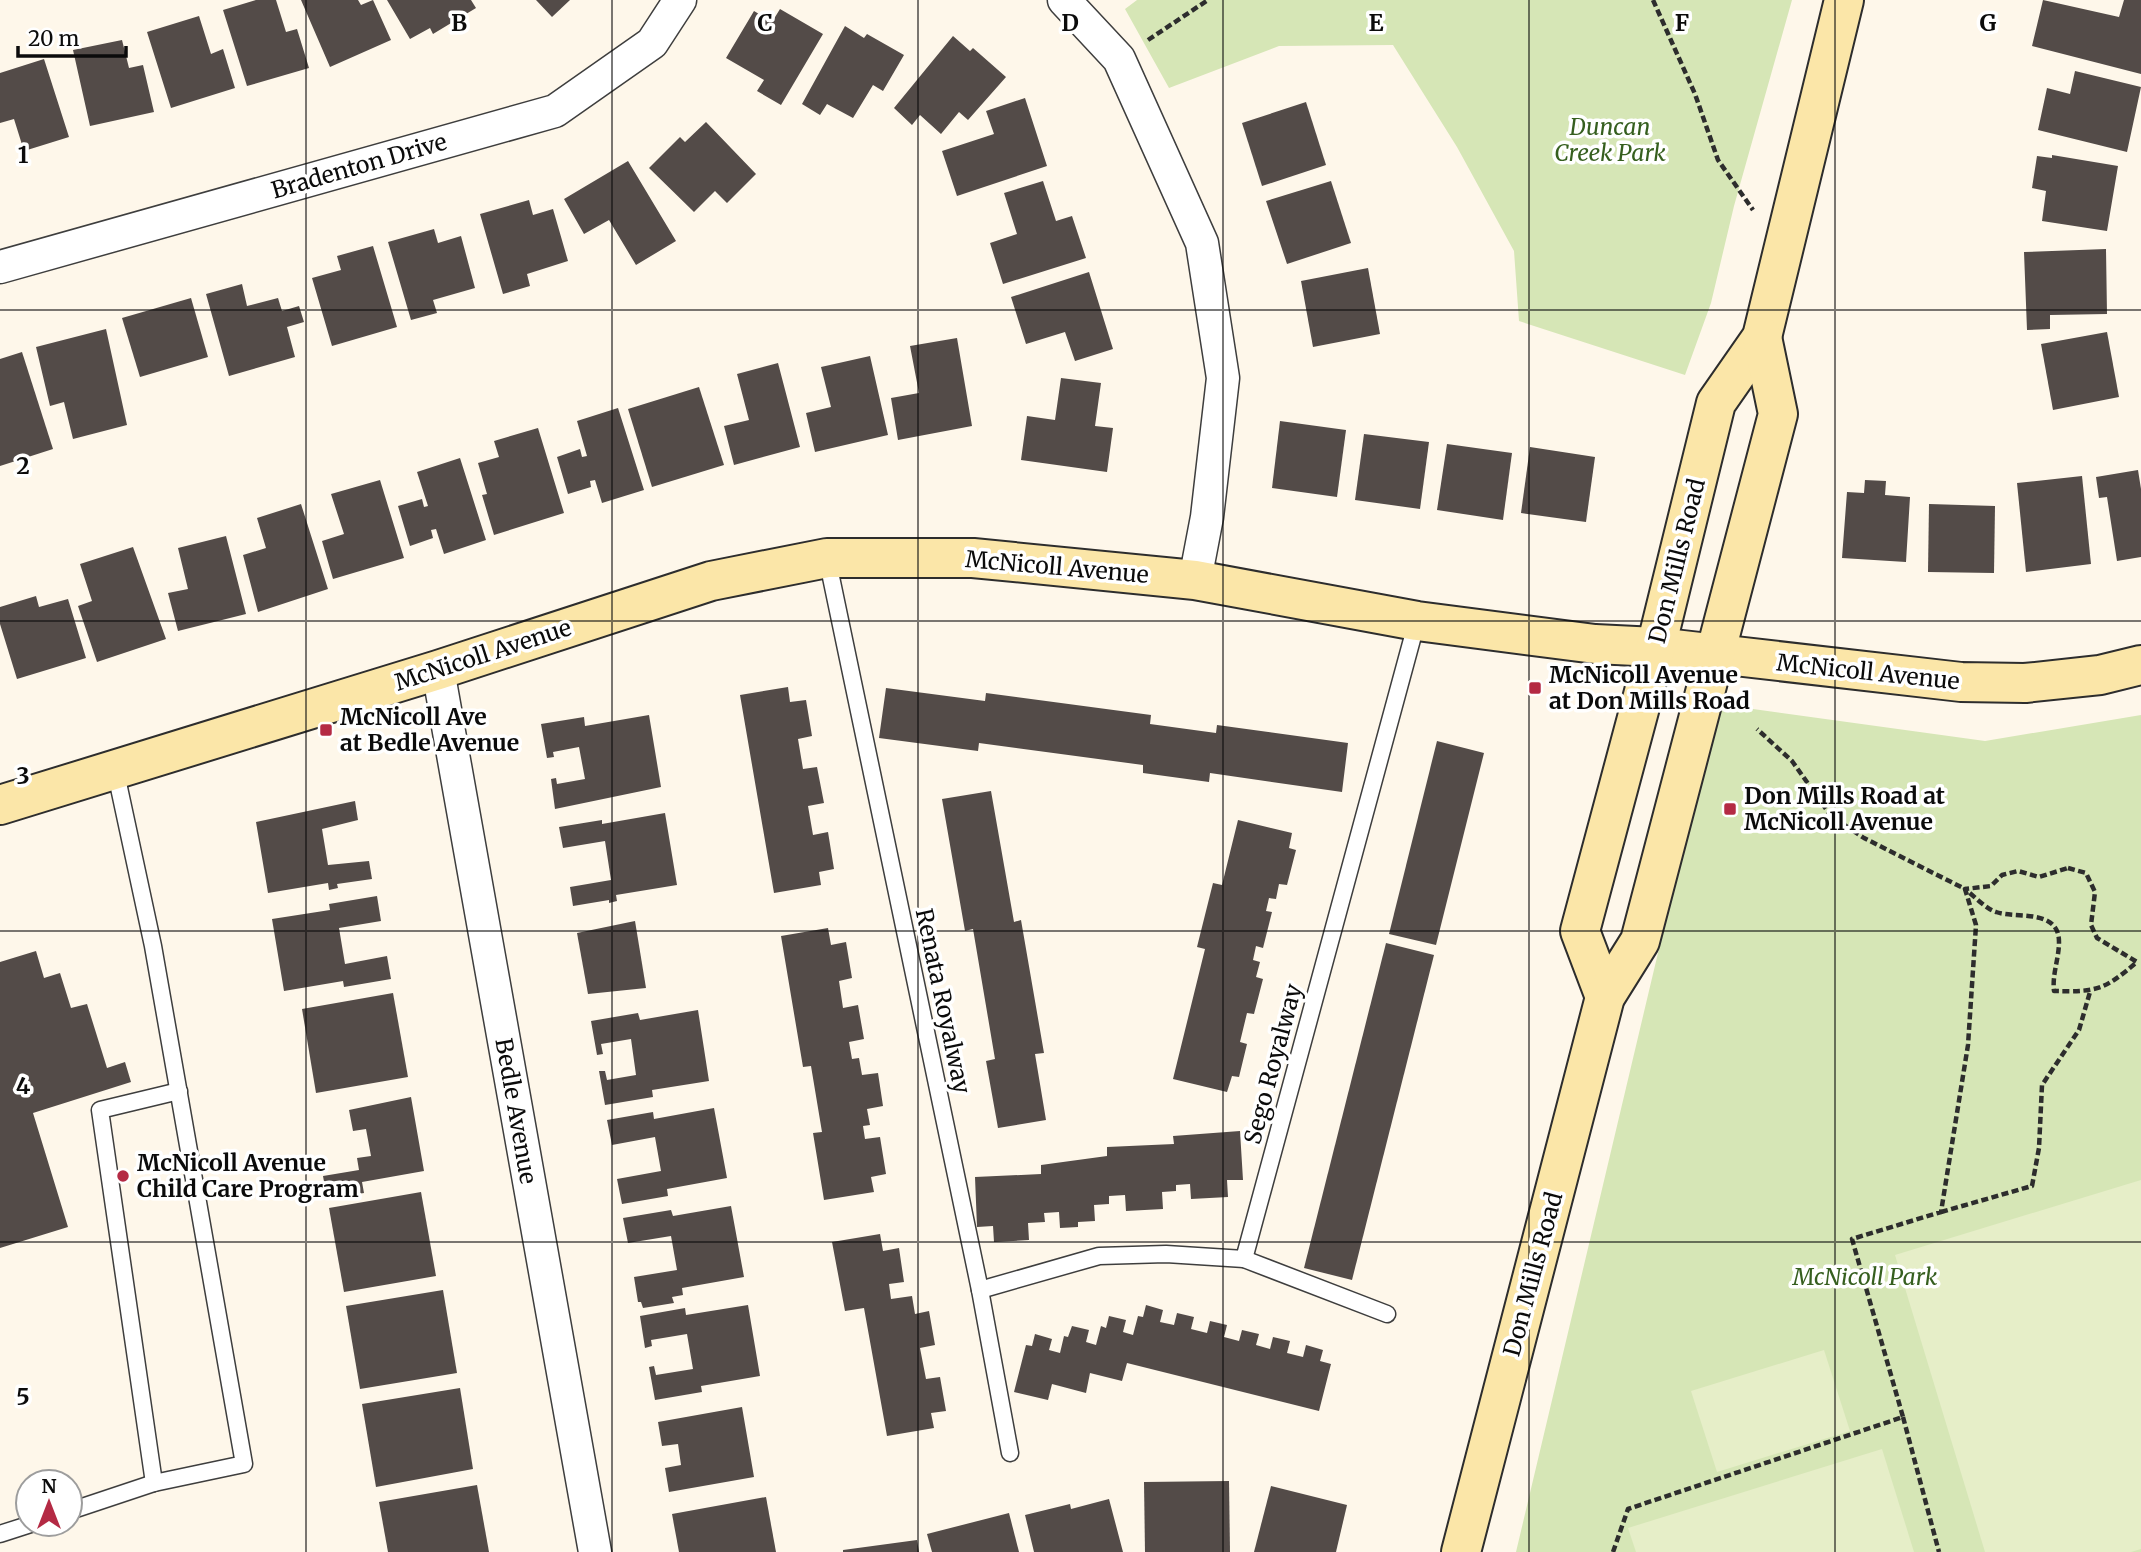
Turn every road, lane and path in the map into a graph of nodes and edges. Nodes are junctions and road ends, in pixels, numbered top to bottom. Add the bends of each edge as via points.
1 (680, 0) edge
2 (1064, 0) edge
3 (1208, 0) edge
4 (1653, 0) edge
5 (1844, 0) edge
6 (1119, 58) junction
7 (1782, 251) junction
8 (0, 267) edge
9 (1762, 337) junction
10 (827, 558) junction
11 (1195, 580) junction
12 (1417, 621) junction
13 (1656, 647) junction
14 (1716, 656) junction
15 (2141, 665) edge
16 (438, 670) junction
17 (1757, 729) dead end
18 (115, 769) junction
19 (0, 805) edge
20 (1965, 889) junction
21 (2139, 960) edge
22 (2090, 992) junction
23 (1605, 997) junction
24 (178, 1091) junction
25 (1941, 1212) junction
26 (1244, 1259) junction
27 (980, 1290) junction
28 (1387, 1314) dead end
29 (1903, 1417) junction
30 (1010, 1453) dead end
31 (154, 1483) junction
32 (84, 1506) edge
33 (595, 1552) edge
34 (1461, 1552) edge
35 (1613, 1552) edge
36 (1939, 1552) edge

1 - 8 street, Bradenton Drive via 652,43 555,111
2 - 6 street
3 - 6 path
4 - 7 path via 1695,94 1718,160
5 - 7 main road, Don Mills Road
6 - 11 street via 1202,243 1223,378
7 - 9 main road, Don Mills Road
9 - 13 main road, Don Mills Road via 1716,403
9 - 14 main road, Don Mills Road via 1778,414
10 - 11 main road, McNicoll Avenue via 973,558
10 - 16 main road, McNicoll Avenue via 711,581
10 - 27 lane, Renata Royalway
11 - 12 main road, McNicoll Avenue
12 - 13 main road, McNicoll Avenue via 1595,644
12 - 26 lane, Sego Royalway
13 - 14 main road, McNicoll Avenue
13 - 23 main road, Don Mills Road via 1580,932
14 - 15 main road, McNicoll Avenue via 1961,682 2025,683 2101,675
14 - 23 main road, Don Mills Road via 1640,941
16 - 18 main road, McNicoll Avenue
16 - 33 street, Bedle Avenue
17 - 20 path via 1791,761 1832,816 1864,838
18 - 19 main road, McNicoll Avenue
18 - 24 lane
20 - 21 path via 1991,886 2002,875 2018,871 2039,877 2068,868 2086,873 2095,891 2091,925 2096,938
20 - 22 path via 1996,912 2034,915 2053,925 2059,940 2054,992
20 - 25 path via 1976,925 1969,1032
21 - 22 path via 2111,984
22 - 25 path via 2079,1030 2042,1085 2032,1186
23 - 34 main road, Don Mills Road
24 - 31 lane via 100,1110
24 - 31 lane via 244,1464
25 - 29 path via 1852,1239
26 - 27 lane via 1099,1256
26 - 28 lane
27 - 30 lane, Renata Royalway
29 - 35 path via 1628,1509
29 - 36 path
31 - 32 lane

